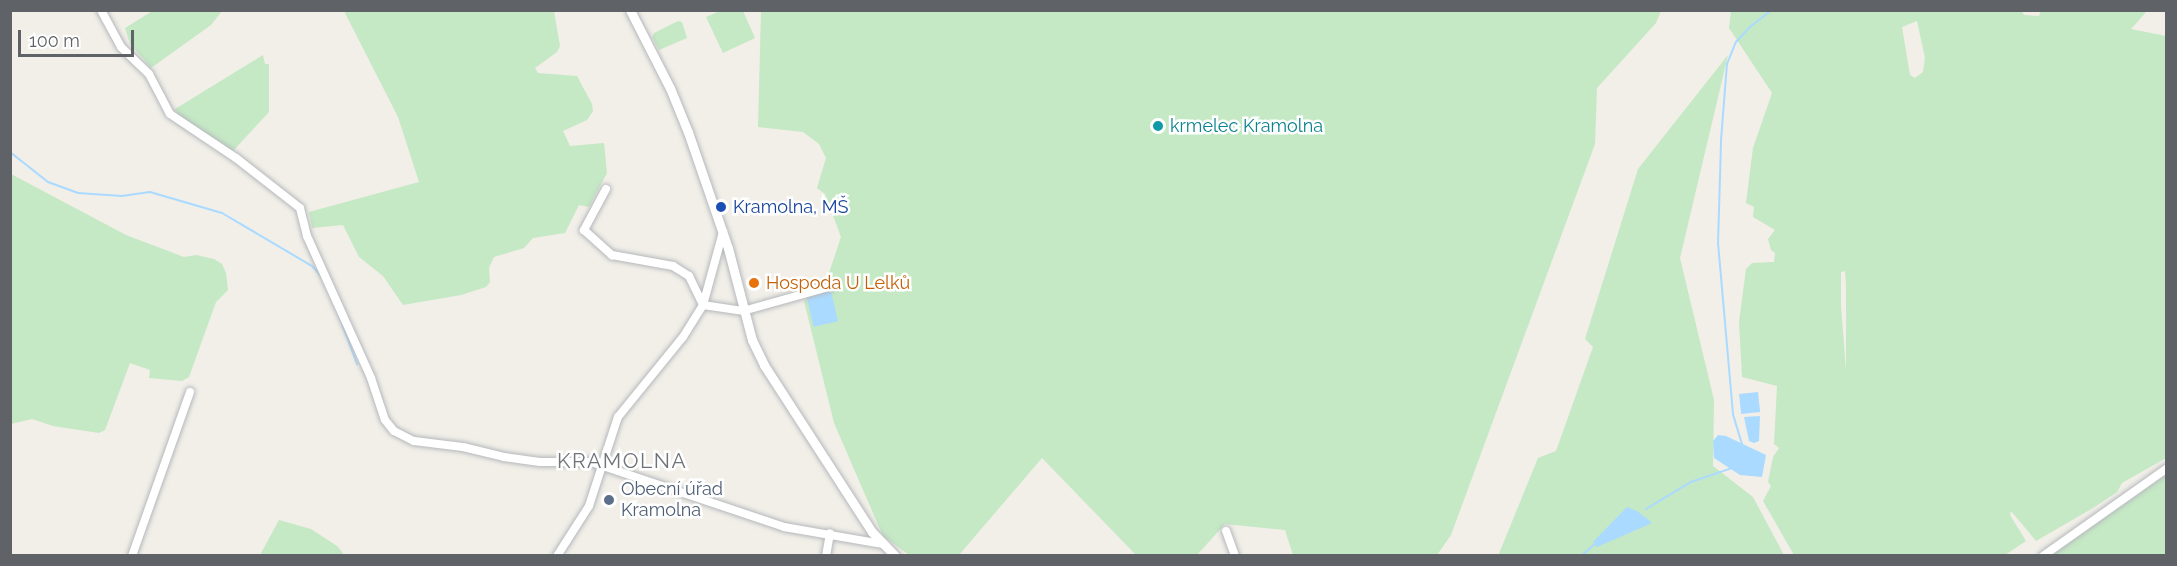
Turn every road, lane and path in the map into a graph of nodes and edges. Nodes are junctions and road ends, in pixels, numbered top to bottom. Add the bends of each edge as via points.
1 (101, 10) edge
2 (630, 10) edge
3 (606, 189) dead end
4 (723, 230) junction
5 (832, 286) dead end
6 (703, 305) junction
7 (743, 311) junction
8 (190, 392) dead end
9 (601, 464) junction
10 (2166, 469) edge
11 (1226, 531) dead end
12 (830, 533) junction
13 (882, 544) junction
14 (132, 555) edge
15 (557, 555) edge
16 (826, 555) edge
17 (895, 555) edge
18 (1235, 555) edge
19 (2043, 555) edge

1 - 9 street via 121,47 149,74 170,114 236,158 300,208 312,246 371,378 385,420 394,431 414,441 504,457
2 - 4 street via 670,88
3 - 6 street via 584,230 612,255 673,266 689,276
4 - 6 street
4 - 7 street
5 - 7 street
6 - 7 street
6 - 9 street via 683,337 618,417
7 - 13 street via 764,365
8 - 14 street
9 - 12 street via 784,527
9 - 15 street via 589,506
10 - 19 street
11 - 18 street
12 - 13 street
12 - 16 street
13 - 17 street

